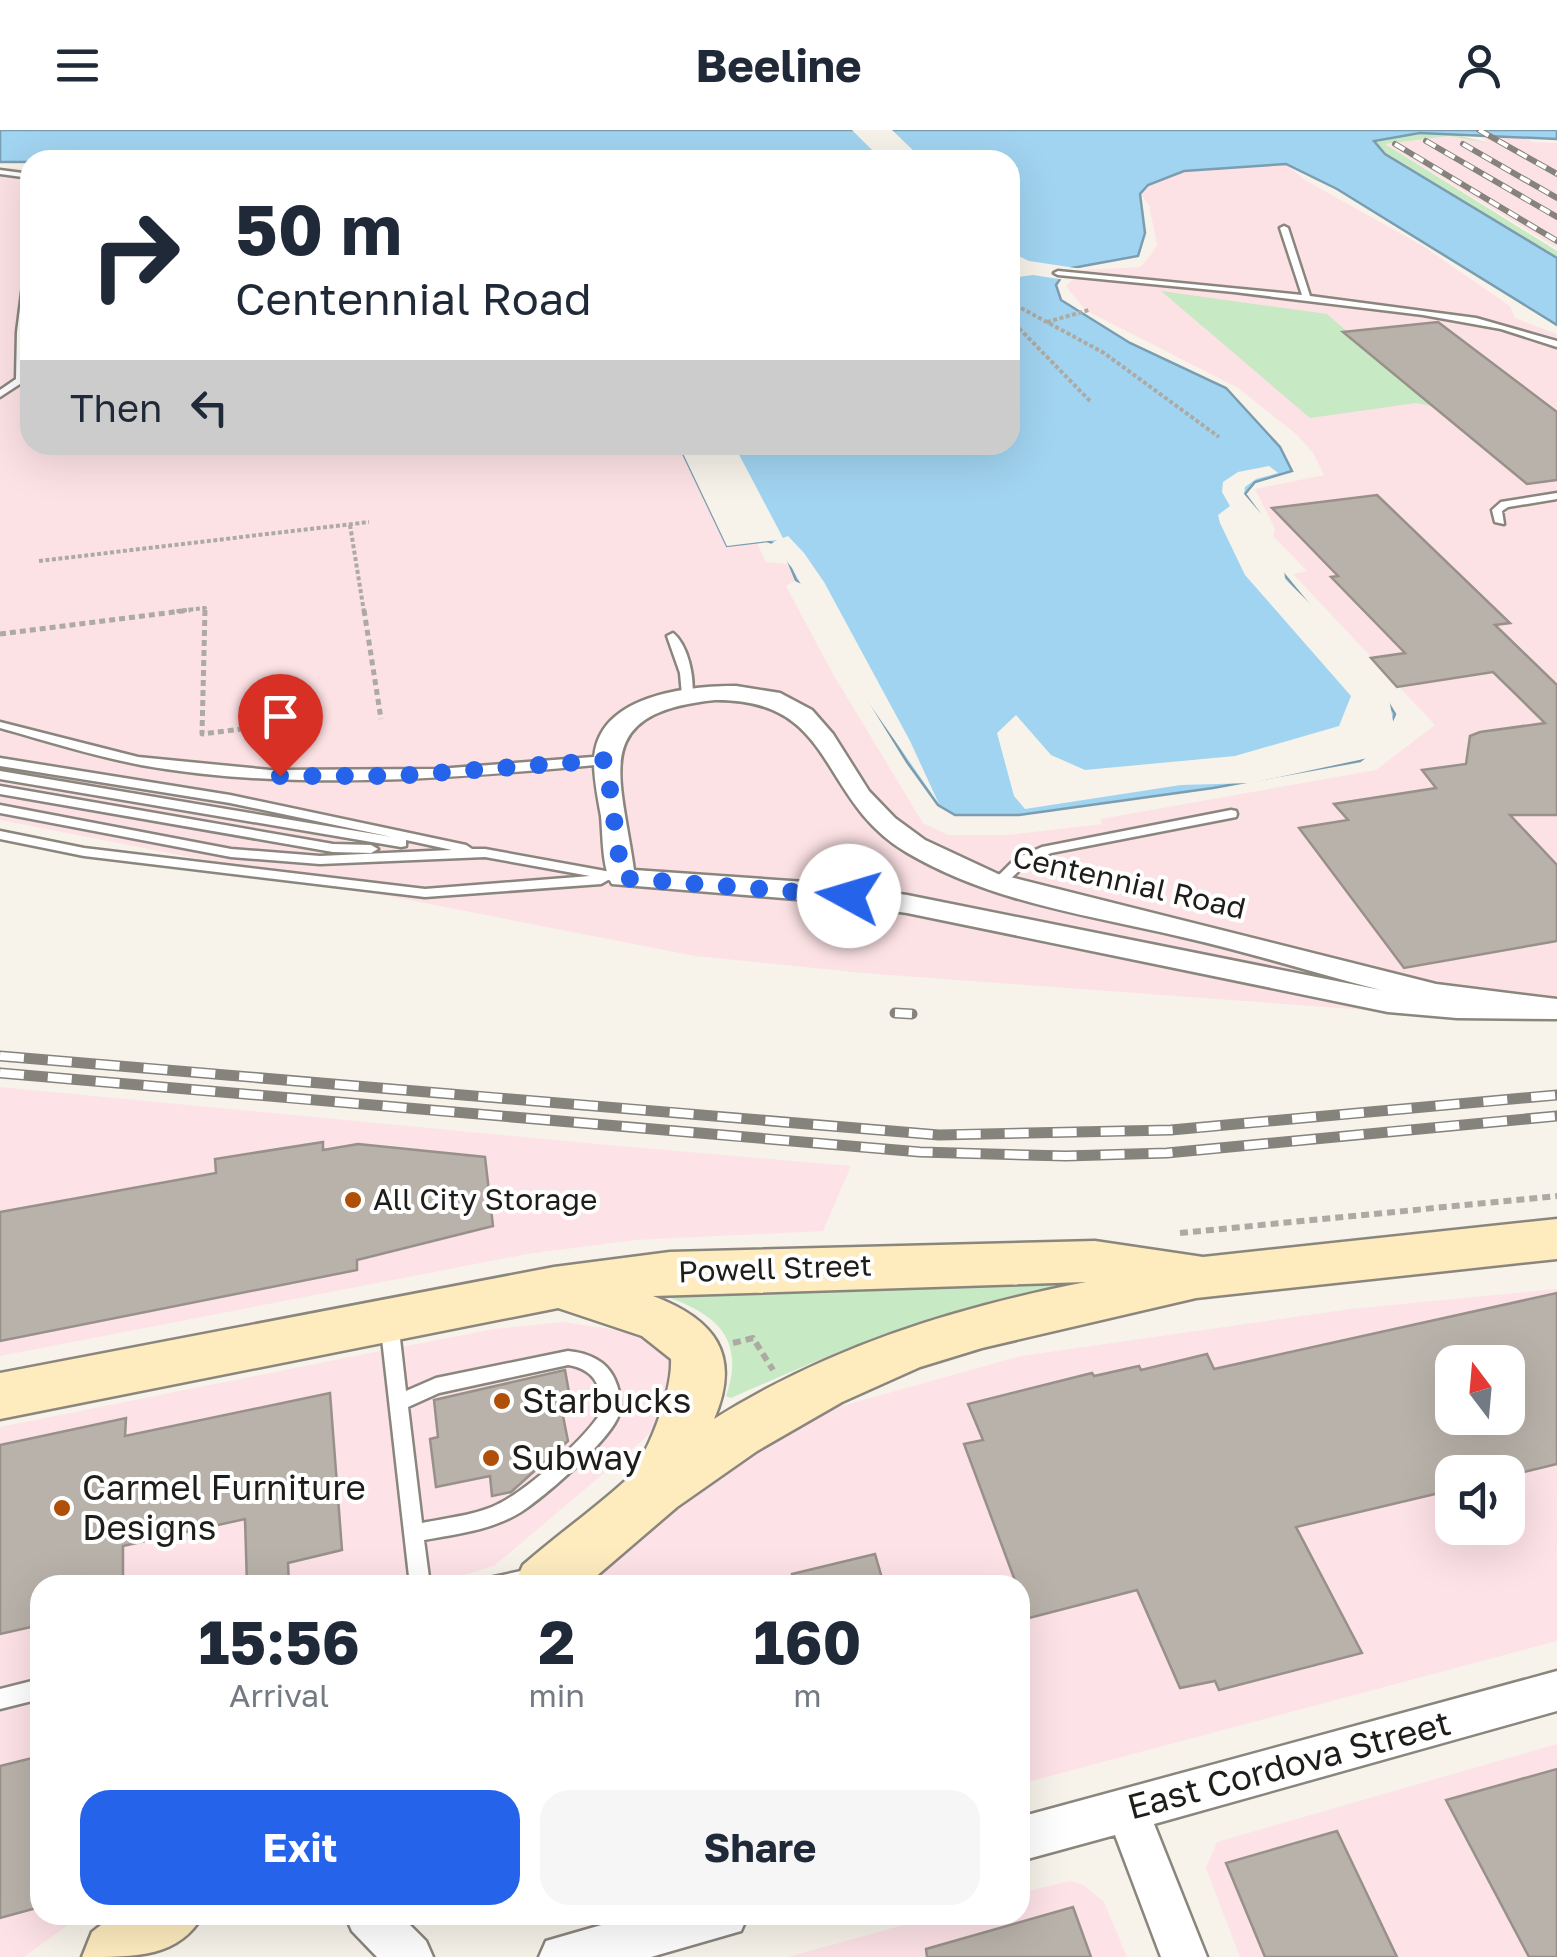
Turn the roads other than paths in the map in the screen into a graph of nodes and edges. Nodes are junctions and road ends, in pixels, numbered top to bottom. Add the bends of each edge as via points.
1 (1284, 228) dead end
2 (1058, 273) dead end
3 (1307, 298) junction
4 (1557, 344) edge
5 (1557, 496) edge
6 (1500, 522) dead end
7 (673, 636) dead end
8 (688, 696) junction
9 (3, 725) dead end
10 (606, 760) junction
11 (0, 762) edge
12 (0, 776) edge
13 (0, 790) edge
14 (0, 809) edge
15 (1231, 814) dead end
16 (0, 835) edge
17 (485, 853) junction
18 (622, 878) junction
19 (996, 885) junction
20 (1557, 1009) edge
21 (1557, 1240) edge
22 (1197, 1256) junction
23 (554, 1288) junction
24 (389, 1319) junction
25 (0, 1396) edge
26 (399, 1404) junction
27 (650, 1492) junction
28 (414, 1534) junction
29 (419, 1575) edge
30 (554, 1575) edge
31 (1557, 1691) edge
32 (30, 1692) edge
33 (0, 1699) edge
34 (1127, 1810) junction
35 (1030, 1836) edge
36 (157, 1925) edge
37 (378, 1925) edge
38 (686, 1925) edge
39 (118, 1957) edge
40 (410, 1957) edge
41 (562, 1957) edge
42 (1184, 1957) edge

1 - 3 lane
2 - 3 lane
3 - 4 lane via 1505,324
5 - 6 lane via 1505,504 1497,510
7 - 8 lane
8 - 10 street, Centennial Road via 621,725
8 - 19 street, Centennial Road via 744,693 795,708 825,735 860,797 888,825
9 - 10 lane via 154,763 280,776 396,776
10 - 18 street
11 - 17 lane via 230,799
12 - 17 lane via 336,835
13 - 17 lane via 333,848
14 - 17 lane via 231,854 320,860
15 - 19 lane via 1046,850 1020,862
16 - 18 lane via 84,852 426,893
17 - 18 lane
18 - 20 street via 906,904 1388,1002
19 - 20 street, Centennial Road via 1468,1001
21 - 22 main road, Powell Street via 1272,1271
22 - 23 main road, Powell Street via 670,1273
22 - 27 main road via 871,1363 747,1425
23 - 24 main road, Powell Street
23 - 27 main road via 667,1321 698,1353 696,1397
24 - 25 main road, Powell Street
24 - 26 lane
26 - 28 lane
26 - 28 lane via 436,1386 568,1358 599,1370 610,1394 601,1428 516,1505
27 - 30 main road
28 - 29 lane
31 - 34 street, East Cordova Street
32 - 33 lane
34 - 35 street, East Cordova Street
34 - 42 street
36 - 39 main road
37 - 40 street
38 - 41 street

